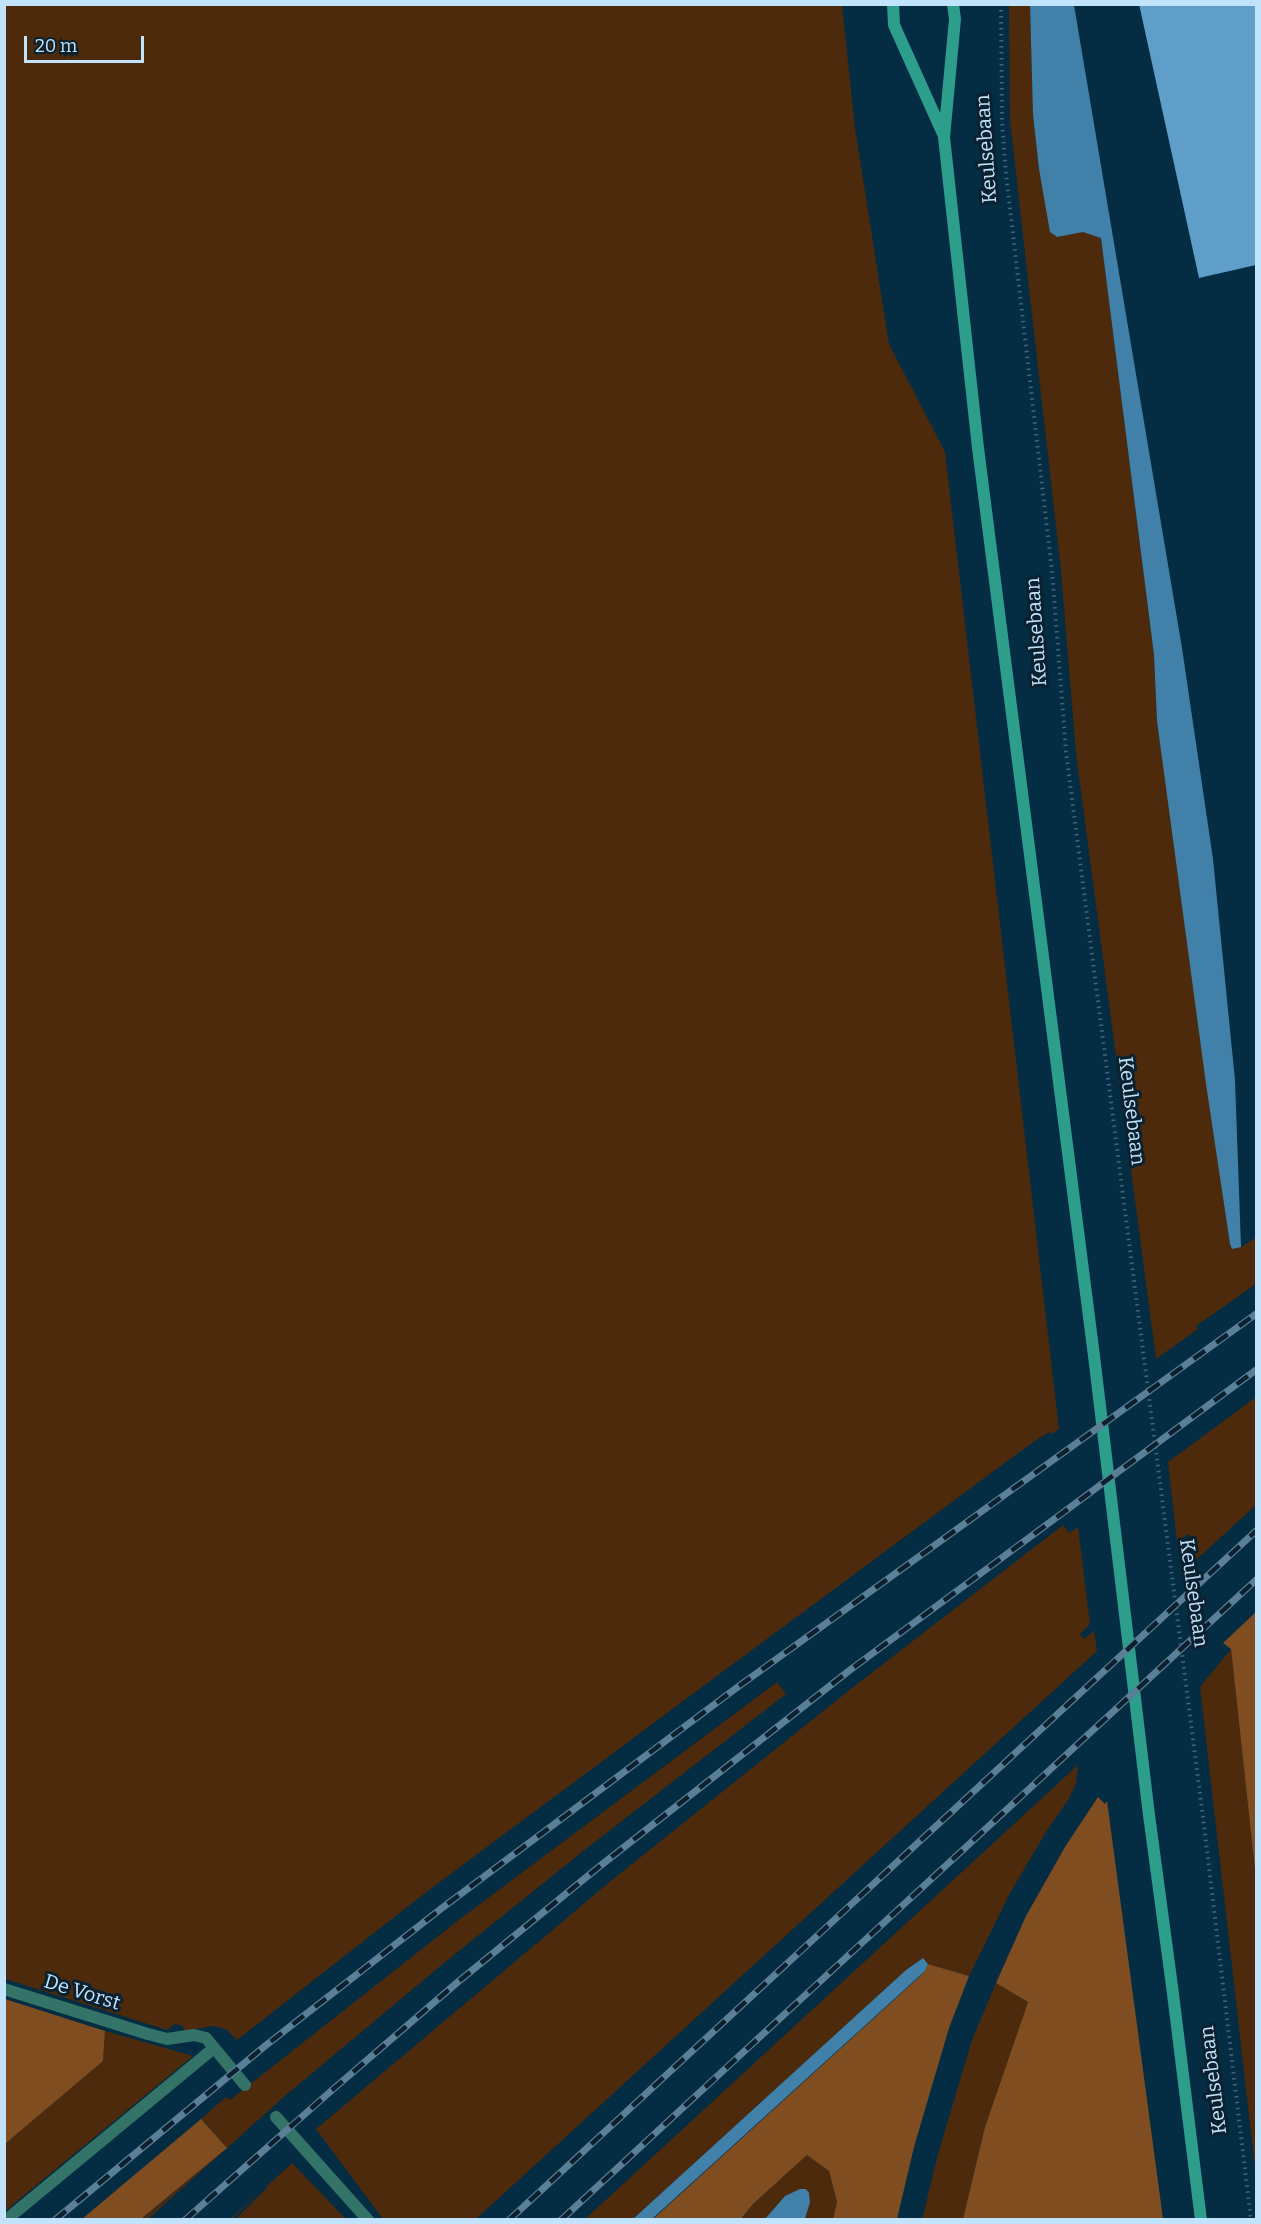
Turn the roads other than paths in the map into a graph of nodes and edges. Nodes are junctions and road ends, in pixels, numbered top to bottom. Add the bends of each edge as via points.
1 (893, 4) edge
2 (954, 4) edge
3 (944, 137) junction
4 (4, 1989) edge
5 (214, 2048) junction
6 (245, 2085) dead end
7 (276, 2117) dead end
8 (6, 2220) edge
9 (368, 2220) edge
10 (1201, 2220) edge

1 - 3 main road, Keulsebaan via 894,25
2 - 3 main road, Keulsebaan
3 - 10 main road, Keulsebaan via 978,448
4 - 5 street, De Vorst via 167,2039 200,2036
5 - 6 street
5 - 8 street
7 - 9 street

